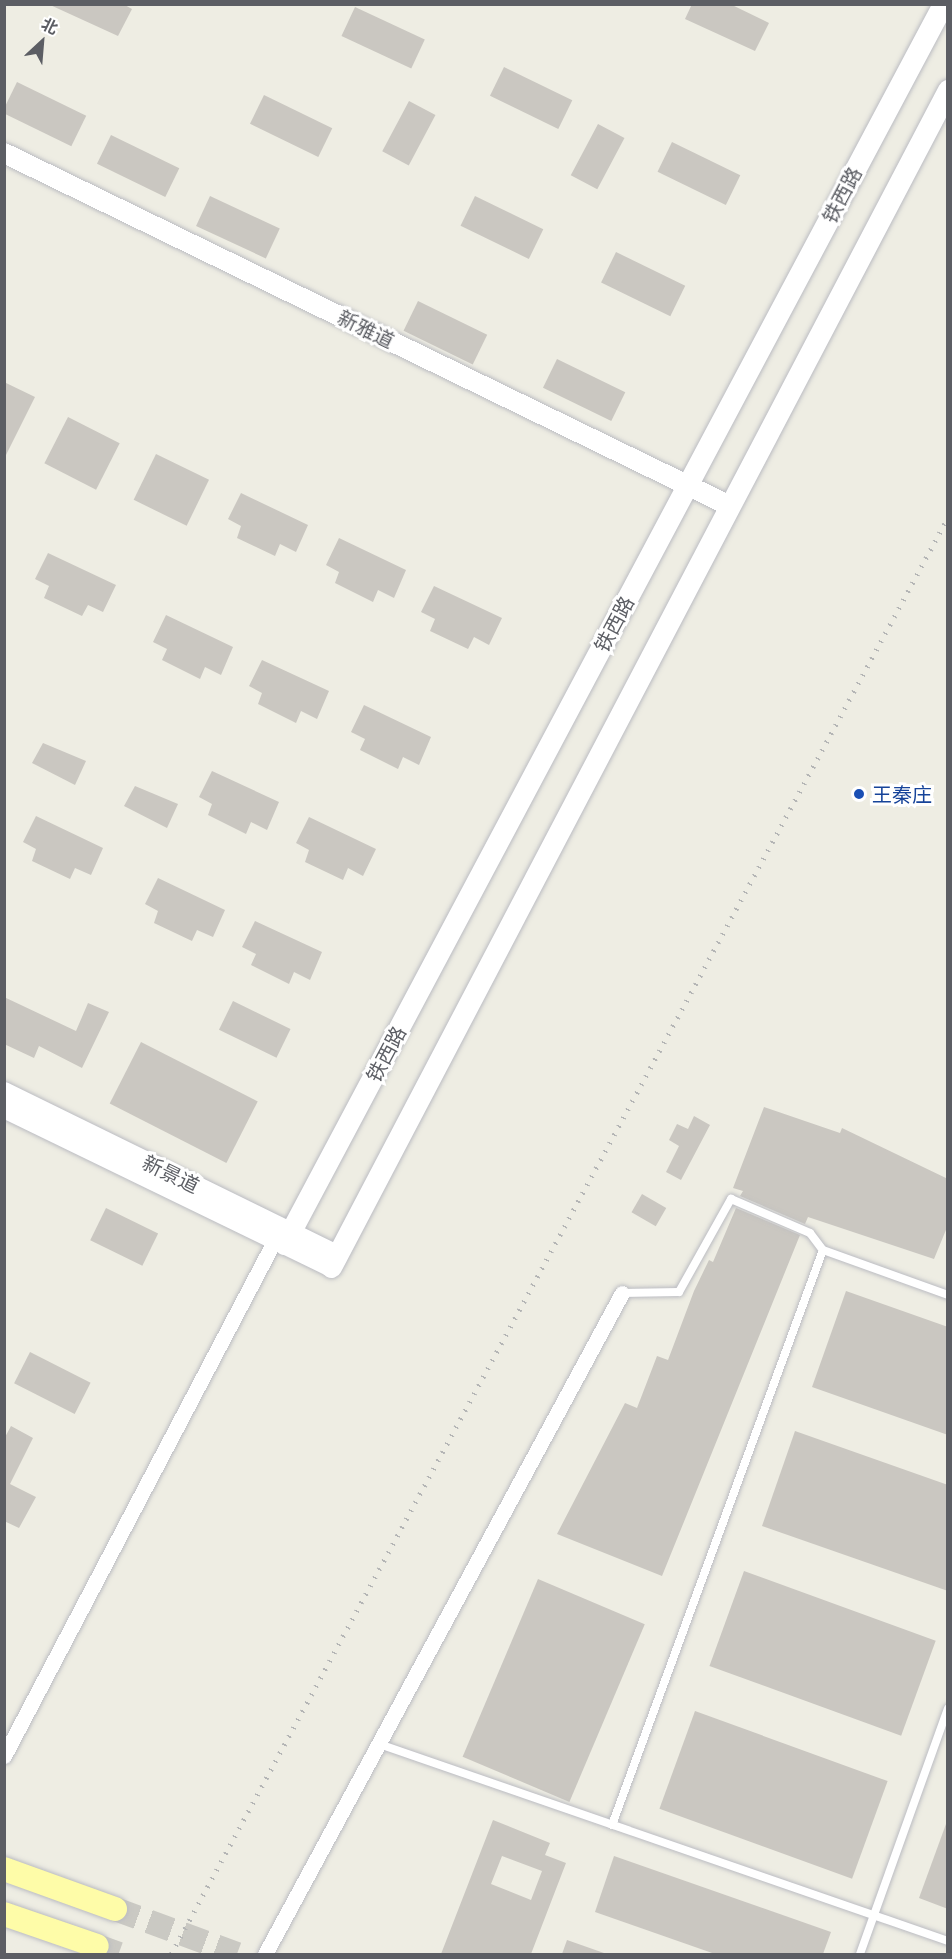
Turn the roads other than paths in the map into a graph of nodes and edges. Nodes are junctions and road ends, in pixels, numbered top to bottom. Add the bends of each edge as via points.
1 (943, 4) edge
2 (948, 90) edge
3 (4, 153) edge
4 (4, 166) edge
5 (685, 490) junction
6 (725, 510) junction
7 (4, 1092) edge
8 (4, 1108) edge
9 (283, 1236) junction
10 (823, 1250) junction
11 (334, 1261) joint
12 (622, 1293) joint
13 (948, 1295) edge
14 (948, 1708) edge
15 (382, 1745) junction
16 (4, 1756) edge
17 (612, 1825) junction
18 (4, 1869) edge
19 (115, 1909) tunnel mouth
20 (4, 1914) edge
21 (874, 1915) junction
22 (948, 1941) edge
23 (97, 1946) tunnel mouth
24 (265, 1954) edge
25 (860, 1954) edge

1 - 5 main road, 铁西路
2 - 6 main road
3 - 5 street, 新雅道
4 - 5 street, 新雅道
5 - 6 street, 新雅道
5 - 9 main road, 铁西路
6 - 11 main road
7 - 9 street, 新景道
8 - 9 street, 新景道
9 - 11 street, 新景道
9 - 16 street
10 - 12 lane via 810,1233 731,1199 679,1292
10 - 13 lane
10 - 17 lane
12 - 15 street
14 - 21 lane
15 - 17 lane
15 - 24 street
17 - 21 lane
18 - 19 main road
20 - 23 main road
21 - 22 lane
21 - 25 lane

